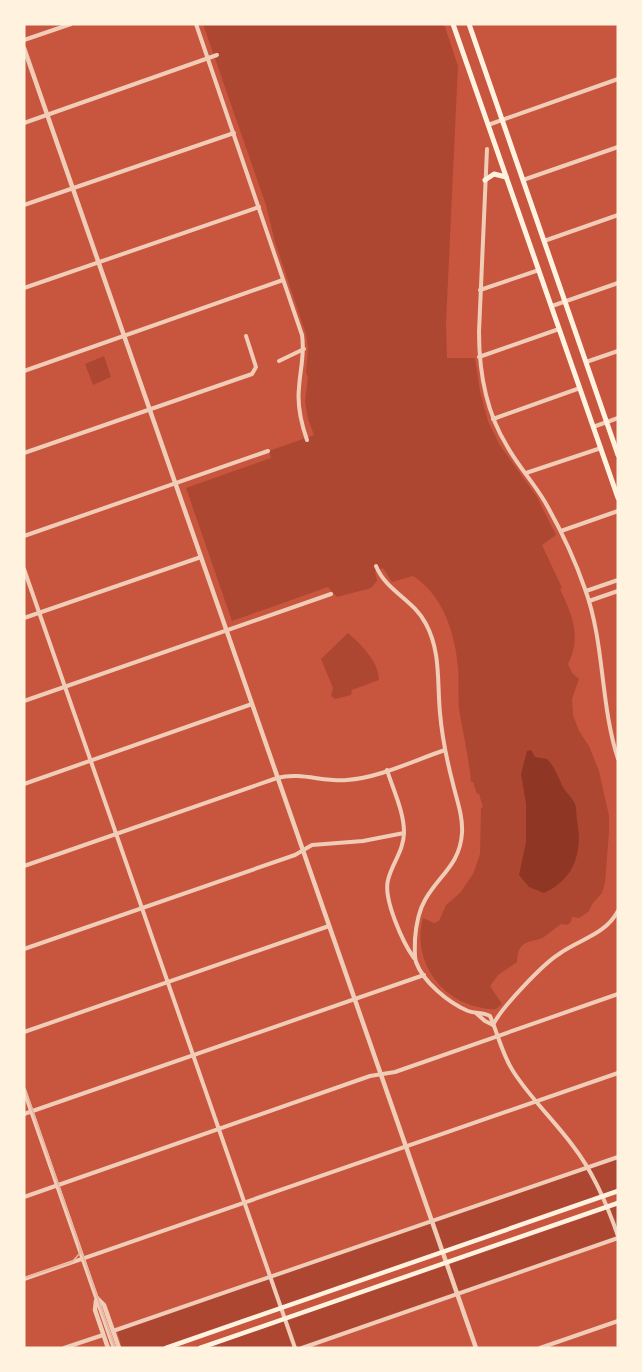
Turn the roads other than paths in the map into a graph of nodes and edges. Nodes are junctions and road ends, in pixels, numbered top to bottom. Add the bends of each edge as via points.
1 (71, 24) edge
2 (196, 24) edge
3 (453, 24) edge
4 (470, 24) edge
5 (24, 40) edge
6 (24, 48) edge
7 (217, 55) dead end
8 (208, 58) junction
9 (618, 79) edge
10 (47, 115) junction
11 (501, 120) junction
12 (24, 123) edge
13 (488, 124) junction
14 (234, 133) junction
15 (618, 147) edge
16 (487, 149) dead end
17 (506, 177) junction
18 (485, 180) junction
19 (522, 181) junction
20 (73, 189) junction
21 (24, 206) edge
22 (259, 207) junction
23 (618, 215) edge
24 (544, 241) junction
25 (98, 262) junction
26 (539, 270) junction
27 (284, 280) junction
28 (618, 283) edge
29 (24, 288) edge
30 (480, 290) junction
31 (565, 302) junction
32 (552, 306) junction
33 (559, 329) junction
34 (124, 336) junction
35 (246, 336) dead end
36 (304, 349) junction
37 (618, 351) edge
38 (479, 357) junction
39 (279, 361) dead end
40 (586, 362) junction
41 (24, 371) edge
42 (580, 388) junction
43 (149, 410) junction
44 (493, 418) junction
45 (618, 418) edge
46 (606, 422) junction
47 (593, 427) junction
48 (307, 440) dead end
49 (601, 448) junction
50 (268, 451) dead end
51 (24, 453) edge
52 (618, 455) edge
53 (526, 473) junction
54 (175, 483) junction
55 (618, 498) edge
56 (618, 511) edge
57 (561, 531) junction
58 (24, 536) edge
59 (201, 557) junction
60 (376, 566) dead end
61 (24, 569) edge
62 (618, 580) edge
63 (586, 591) junction
64 (618, 591) edge
65 (332, 594) dead end
66 (589, 601) junction
67 (39, 613) junction
68 (24, 618) edge
69 (226, 631) junction
70 (65, 687) junction
71 (24, 701) edge
72 (252, 704) junction
73 (445, 750) junction
74 (618, 759) edge
75 (91, 760) junction
76 (387, 770) junction
77 (277, 778) junction
78 (24, 784) edge
79 (404, 832) junction
80 (116, 834) junction
81 (303, 850) junction
82 (24, 866) edge
83 (142, 908) junction
84 (618, 911) edge
85 (329, 926) junction
86 (24, 949) edge
87 (415, 960) junction
88 (424, 975) junction
89 (168, 982) junction
90 (618, 994) edge
91 (354, 999) junction
92 (476, 1014) junction
93 (493, 1025) junction
94 (24, 1032) edge
95 (497, 1036) junction
96 (193, 1055) junction
97 (618, 1073) edge
98 (380, 1074) junction
99 (24, 1090) edge
100 (536, 1101) junction
101 (32, 1112) junction
102 (24, 1114) edge
103 (219, 1129) junction
104 (406, 1147) junction
105 (618, 1157) edge
106 (588, 1167) junction
107 (57, 1186) junction
108 (618, 1191) edge
109 (602, 1196) junction
110 (24, 1197) edge
111 (244, 1203) junction
112 (618, 1203) edge
113 (607, 1207) junction
114 (432, 1221) junction
115 (618, 1237) edge
116 (442, 1252) junction
117 (83, 1259) junction
118 (446, 1263) junction
119 (270, 1276) junction
120 (24, 1280) edge
121 (457, 1294) junction
122 (96, 1296) junction
123 (281, 1308) junction
124 (285, 1319) junction
125 (618, 1321) edge
126 (113, 1331) junction
127 (103, 1335) junction
128 (64, 1348) edge
129 (108, 1348) edge
130 (114, 1348) edge
131 (119, 1348) edge
132 (166, 1348) edge
133 (200, 1348) edge
134 (295, 1348) edge
135 (302, 1348) edge
136 (476, 1348) edge
137 (540, 1348) edge

1 - 5 street
2 - 8 street
3 - 13 main road
4 - 11 main road
6 - 10 street
7 - 8 street
8 - 10 street
8 - 14 street
9 - 11 street
10 - 12 street
10 - 20 street
11 - 13 street
11 - 19 main road
13 - 17 main road
14 - 20 street
14 - 22 street
15 - 19 street
16 - 18 street
17 - 18 main road via 494,174
17 - 26 main road
18 - 30 street
19 - 24 main road
20 - 21 street
20 - 25 street
22 - 25 street
22 - 27 street
23 - 24 street
24 - 31 main road
25 - 29 street
25 - 34 street
26 - 30 street
26 - 32 main road
27 - 34 street
27 - 36 street
28 - 31 street
30 - 38 street
31 - 32 street
31 - 40 main road
32 - 33 main road
33 - 38 street
33 - 42 main road
34 - 41 street
34 - 43 street
35 - 43 street via 256,364 250,375
36 - 39 street
36 - 48 street via 298,397
37 - 40 street
38 - 44 street
40 - 46 main road
42 - 44 street
42 - 47 main road
43 - 51 street
43 - 54 street
44 - 53 street
45 - 46 street
46 - 47 street
46 - 52 main road
47 - 49 main road
49 - 53 street
49 - 55 main road
50 - 54 street
53 - 57 street
54 - 58 street
54 - 59 street
56 - 57 street
57 - 63 street
59 - 67 street
59 - 69 street
60 - 73 street via 386,583 421,615 434,640
61 - 67 street
62 - 63 street
63 - 66 street
64 - 66 street
65 - 69 street
66 - 74 street via 599,644 608,722
67 - 68 street
67 - 70 street
69 - 70 street
69 - 72 street
70 - 71 street
70 - 75 street
72 - 75 street
72 - 77 street
73 - 76 street
73 - 87 street via 461,816 462,838 452,866 420,911
75 - 78 street
75 - 80 street
76 - 77 street via 349,780 297,775
76 - 79 street
77 - 80 street
77 - 81 street
79 - 81 street via 363,841 312,845
79 - 87 street via 387,892 403,939
80 - 82 street
80 - 83 street
81 - 83 street
81 - 85 street
83 - 86 street
83 - 89 street
84 - 93 street via 600,932 549,961
85 - 89 street
85 - 91 street
87 - 88 street
88 - 91 street
88 - 92 street via 451,1001
89 - 94 street
89 - 96 street
90 - 95 street
91 - 96 street
91 - 98 street
92 - 93 street
92 - 93 street via 488,1015
93 - 95 street
95 - 98 street
95 - 100 street via 512,1069
96 - 101 street
96 - 103 street
97 - 100 street
98 - 103 street
98 - 104 street
99 - 101 street
100 - 104 street
100 - 106 street
101 - 102 street
101 - 107 street
103 - 107 street
103 - 111 street
104 - 111 street
104 - 114 street
105 - 106 street
106 - 109 street
106 - 114 street
107 - 110 street
107 - 117 street
108 - 109 main road
109 - 113 street
109 - 116 main road
111 - 117 street
111 - 119 street
112 - 113 main road
113 - 115 street
113 - 118 main road
114 - 116 street
114 - 119 street
115 - 121 street
116 - 118 street
116 - 123 main road
117 - 120 street
117 - 122 street
118 - 121 street
118 - 124 main road
119 - 123 street
119 - 126 street
121 - 135 street
121 - 136 street
122 - 126 street via 104,1305
122 - 127 street via 95,1311
122 - 130 street
123 - 124 street
123 - 132 main road
124 - 133 main road
124 - 134 street
125 - 137 street
126 - 131 street
127 - 128 street
127 - 129 street

